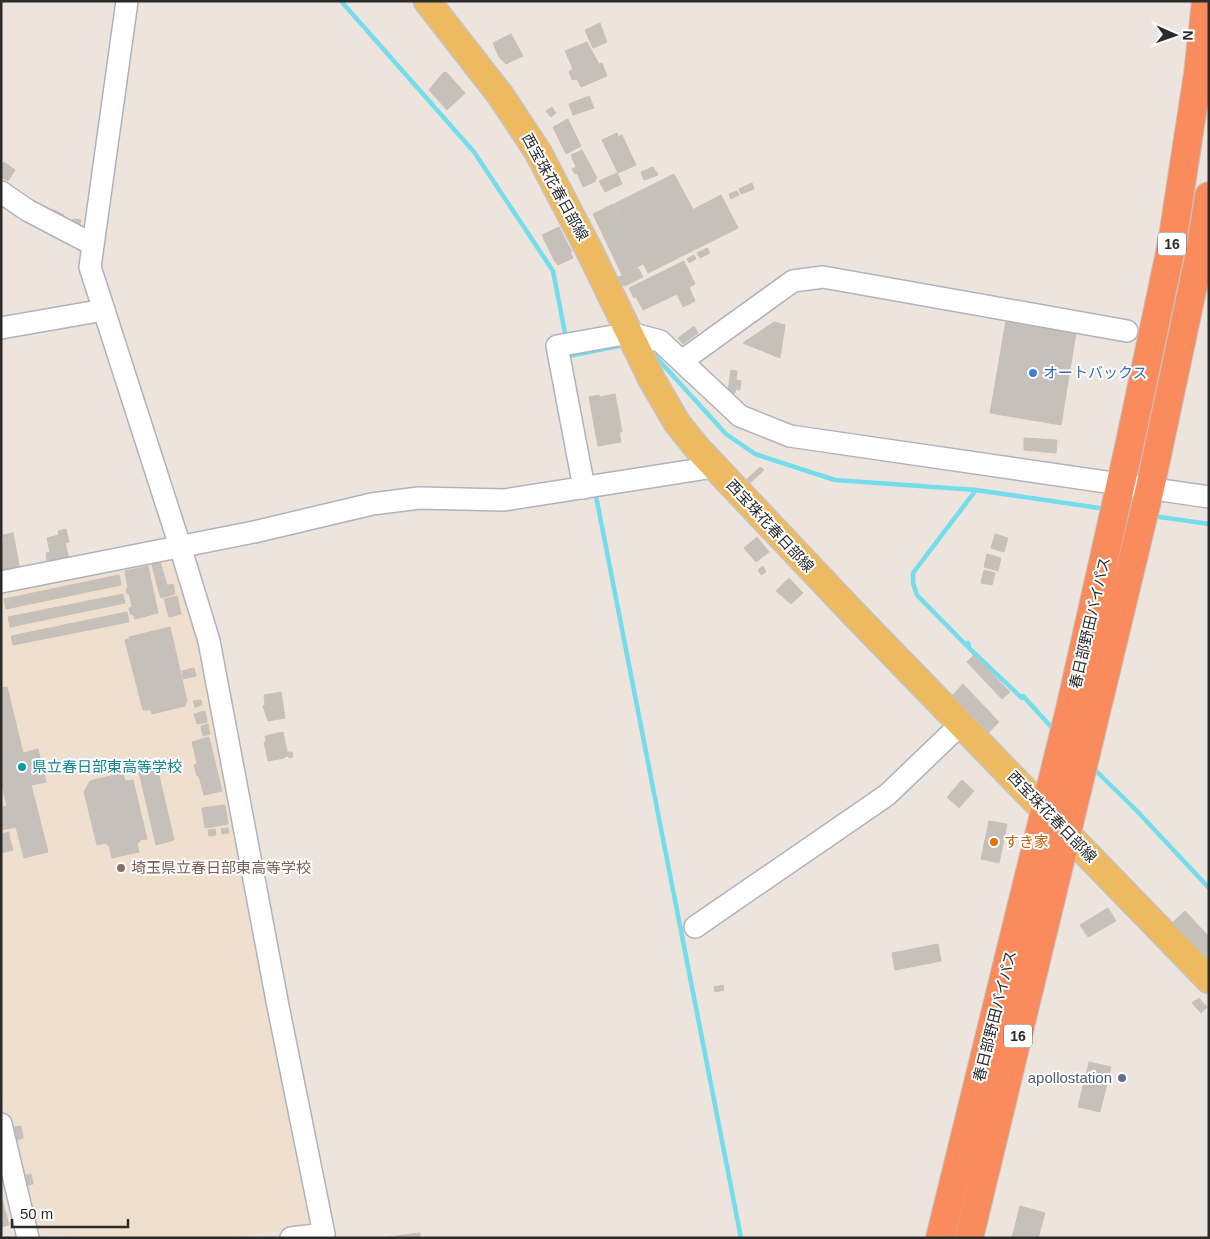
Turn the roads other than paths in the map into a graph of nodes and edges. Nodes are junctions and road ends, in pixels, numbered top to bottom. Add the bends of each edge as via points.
1 (427, 1) edge
2 (1206, 1) edge
3 (122, 5) edge
4 (1, 192) edge
5 (1209, 196) edge
6 (92, 244) junction
7 (104, 310) junction
8 (1, 328) edge
9 (1127, 331) dead end
10 (636, 345) junction
11 (682, 361) junction
12 (714, 467) junction
13 (1121, 484) junction
14 (584, 488) junction
15 (1150, 488) junction
16 (1209, 497) edge
17 (180, 546) junction
18 (1, 582) edge
19 (961, 724) junction
20 (1045, 811) junction
21 (1067, 833) junction
22 (695, 926) dead end
23 (1209, 980) edge
24 (1, 1124) edge
25 (28, 1238) edge
26 (291, 1238) edge
27 (940, 1238) edge
28 (969, 1238) edge

1 - 10 main road, 西宝珠花春日部線 via 501,96 538,152
2 - 13 highway, 春日部野田バイパス / 16 via 1172,243
3 - 6 street
4 - 6 street via 27,210
5 - 15 highway, 春日部野田バイパス / 16 via 1200,254
6 - 7 street via 90,267
7 - 8 street
7 - 17 street
9 - 11 street via 823,277 793,282
10 - 11 street via 660,341
10 - 12 main road, 西宝珠花春日部線 via 677,423
10 - 14 street via 557,346
11 - 13 street via 740,416 790,436
12 - 14 street
12 - 19 main road, 西宝珠花春日部線
13 - 15 street
13 - 20 highway, 春日部野田バイパス / 16
14 - 17 street via 504,500 419,498 372,504
15 - 16 street
15 - 21 highway, 春日部野田バイパス / 16
17 - 18 street
17 - 26 street via 208,640 324,1234
19 - 20 main road, 西宝珠花春日部線
19 - 22 street via 887,795
20 - 21 main road, 西宝珠花春日部線
20 - 27 highway, 春日部野田バイパス / 16
21 - 23 main road, 西宝珠花春日部線
21 - 28 highway, 春日部野田バイパス / 16
24 - 25 street

